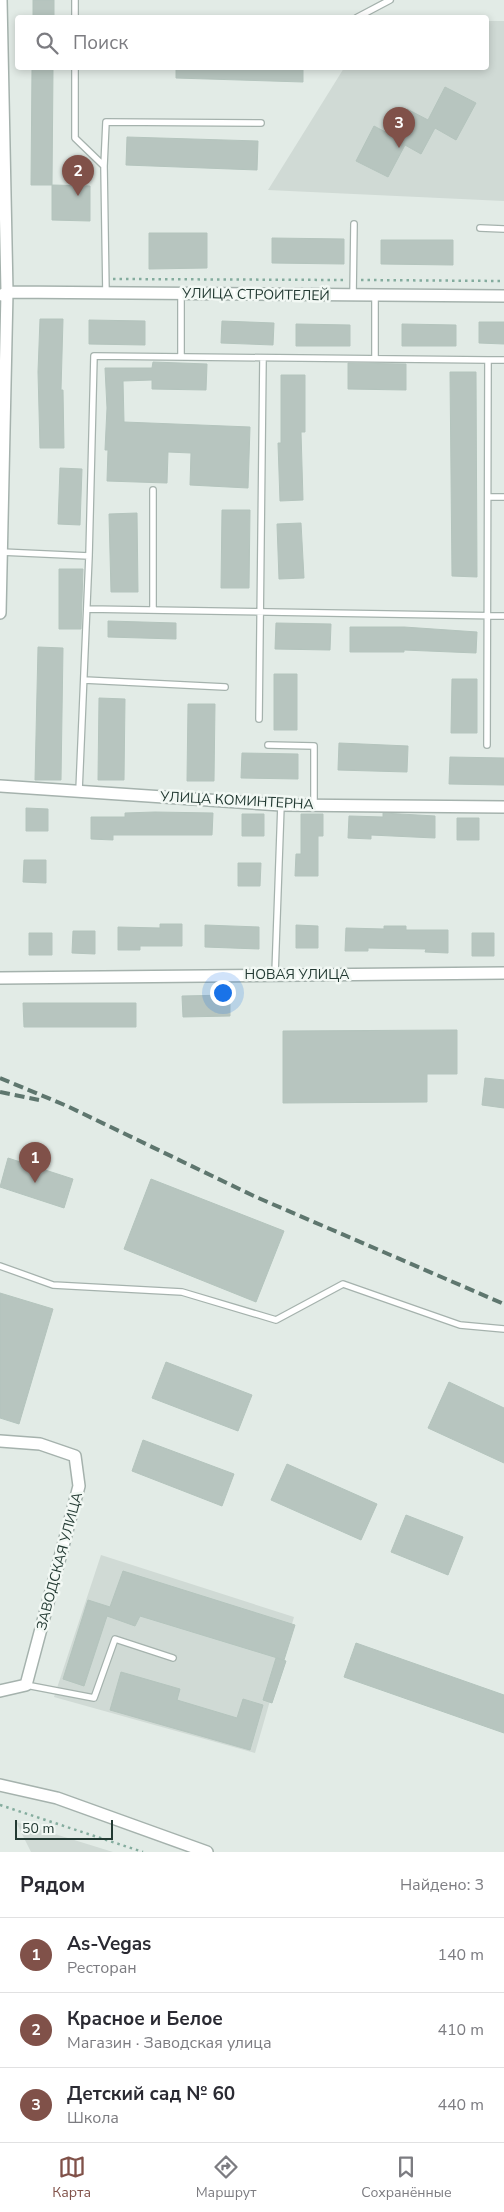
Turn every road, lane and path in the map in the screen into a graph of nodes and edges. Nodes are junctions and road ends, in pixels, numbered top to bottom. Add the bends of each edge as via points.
1 (1, 0) edge
2 (75, 0) edge
3 (390, 0) edge
4 (75, 15) edge
5 (362, 15) edge
6 (75, 70) edge
7 (261, 123) dead end
8 (104, 166) junction
9 (354, 224) dead end
10 (480, 228) dead end
11 (504, 229) edge
12 (106, 279) junction
13 (353, 280) junction
14 (504, 281) edge
15 (106, 292) junction
16 (181, 293) junction
17 (4, 294) edge
18 (353, 295) junction
19 (375, 295) junction
20 (504, 296) edge
21 (181, 357) junction
22 (263, 358) junction
23 (375, 359) junction
24 (488, 360) junction
25 (504, 360) edge
26 (153, 490) dead end
27 (488, 497) junction
28 (504, 497) edge
29 (1, 552) junction
30 (89, 556) junction
31 (87, 609) junction
32 (153, 610) junction
33 (260, 612) junction
34 (0, 613) edge
35 (487, 616) junction
36 (504, 616) edge
37 (84, 680) junction
38 (225, 686) dead end
39 (259, 719) dead end
40 (268, 745) dead end
41 (486, 745) dead end
42 (0, 786) edge
43 (79, 792) junction
44 (314, 804) junction
45 (281, 805) junction
46 (504, 807) edge
47 (504, 973) edge
48 (275, 974) junction
49 (0, 978) edge
50 (0, 1266) edge
51 (504, 1329) edge
52 (0, 1441) edge
53 (173, 1658) dead end
54 (26, 1685) junction
55 (0, 1691) edge
56 (0, 1785) edge
57 (0, 1805) edge
58 (143, 1852) edge
59 (207, 1852) edge

1 - 17 street
2 - 4 lane
3 - 5 lane
6 - 8 lane via 74,138
7 - 8 lane via 106,122
8 - 12 lane
9 - 13 lane
10 - 11 lane
12 - 13 path
12 - 15 lane
13 - 14 path
13 - 18 lane
15 - 16 street, УЛИЦА СТРОИТЕЛЕЙ
15 - 17 street, УЛИЦА СТРОИТЕЛЕЙ
16 - 18 street, УЛИЦА СТРОИТЕЛЕЙ
16 - 21 lane
17 - 29 street
18 - 19 street, УЛИЦА СТРОИТЕЛЕЙ
19 - 20 street, УЛИЦА СТРОИТЕЛЕЙ
19 - 23 lane
21 - 22 lane
21 - 30 lane via 94,356
22 - 23 lane
22 - 33 lane
23 - 24 lane
24 - 25 lane
24 - 27 lane
26 - 32 lane
27 - 28 lane
27 - 35 lane
29 - 30 lane
29 - 34 street
30 - 31 lane
31 - 32 lane
31 - 37 lane
32 - 33 lane
33 - 35 lane
33 - 39 lane
35 - 36 lane
35 - 41 lane
37 - 38 lane
37 - 43 lane
40 - 44 lane via 314,746
42 - 43 street, УЛИЦА КОМИНТЕРНА
43 - 45 street, УЛИЦА КОМИНТЕРНА
44 - 45 street, УЛИЦА КОМИНТЕРНА
44 - 46 street, УЛИЦА КОМИНТЕРНА
45 - 48 lane
47 - 48 street, НОВАЯ УЛИЦА
48 - 49 street, НОВАЯ УЛИЦА
50 - 51 lane via 53,1285 182,1292 276,1320 343,1284 460,1325
52 - 54 street, ЗАВОДСКАЯ УЛИЦА via 40,1444 75,1456 79,1486
53 - 54 lane via 115,1639 94,1698
54 - 55 street
56 - 59 street via 56,1798
57 - 58 path

